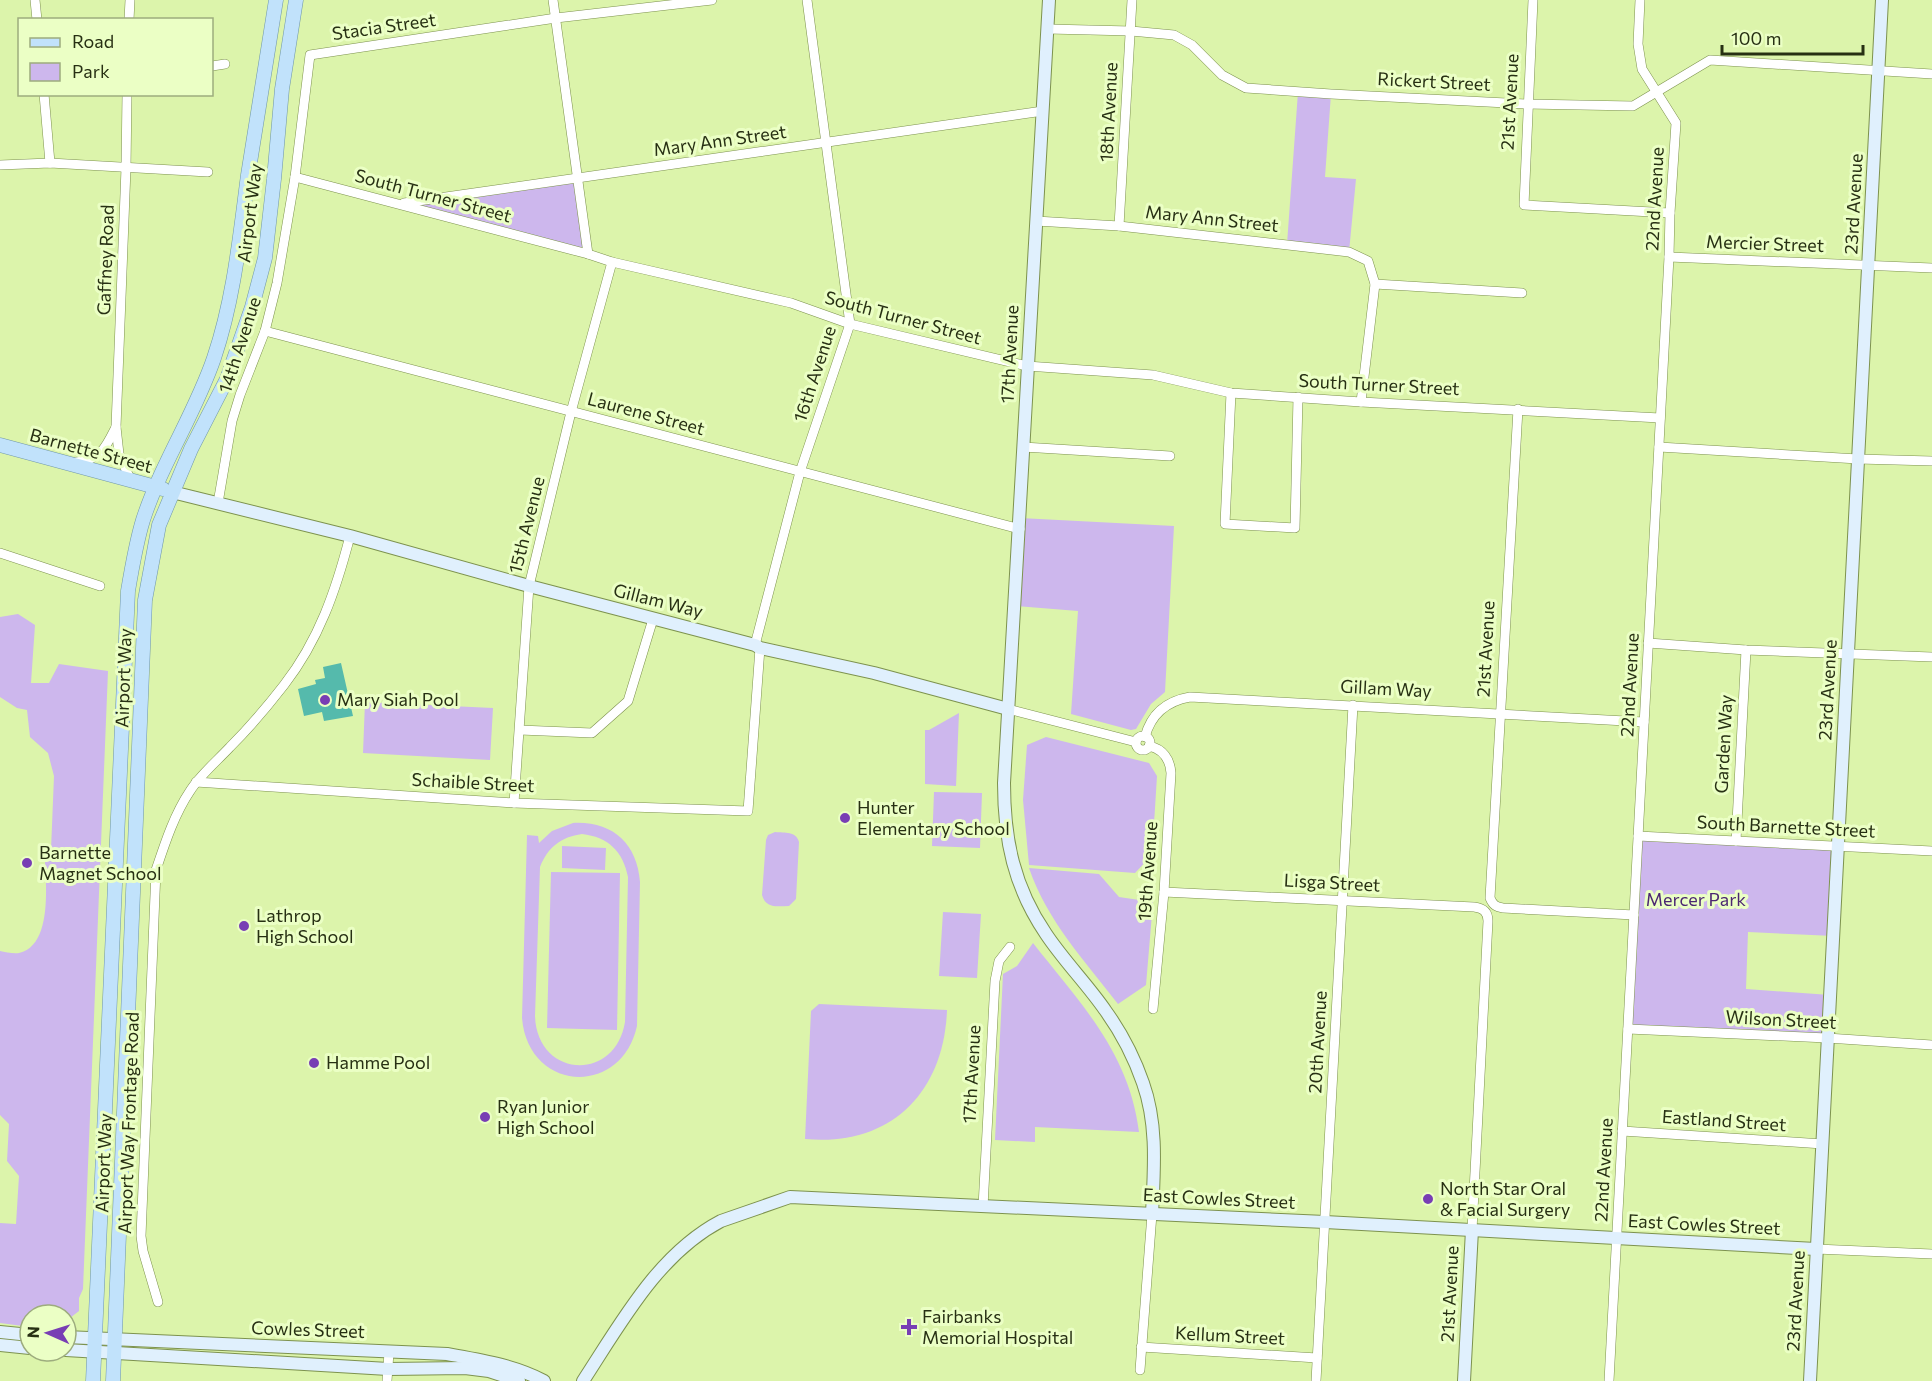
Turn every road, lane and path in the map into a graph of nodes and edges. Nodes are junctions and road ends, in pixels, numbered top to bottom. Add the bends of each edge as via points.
1 (35, 0) edge
2 (129, 0) edge
3 (276, 0) edge
4 (296, 0) edge
5 (553, 0) edge
6 (712, 0) edge
7 (807, 0) edge
8 (1049, 0) edge
9 (1132, 0) edge
10 (1533, 0) edge
11 (1640, 0) edge
12 (1882, 0) edge
13 (37, 18) edge
14 (129, 18) edge
15 (556, 18) junction
16 (1048, 29) junction
17 (1131, 31) junction
18 (310, 55) joint
19 (225, 64) dead end
20 (213, 66) edge
21 (1878, 71) junction
22 (1932, 74) edge
23 (1657, 93) junction
24 (44, 96) edge
25 (127, 96) edge
26 (1527, 104) junction
27 (1043, 111) junction
28 (826, 142) junction
29 (50, 163) junction
30 (0, 165) edge
31 (126, 168) junction
32 (208, 172) dead end
33 (295, 177) junction
34 (577, 177) junction
35 (400, 204) junction
36 (1670, 213) junction
37 (1035, 221) junction
38 (1119, 226) junction
39 (588, 254) junction
40 (1669, 257) junction
41 (612, 262) junction
42 (1869, 265) junction
43 (1932, 268) edge
44 (1375, 284) junction
45 (1522, 293) dead end
46 (850, 324) junction
47 (265, 331) junction
48 (1027, 366) junction
49 (1231, 393) junction
50 (1298, 397) junction
51 (1361, 402) junction
52 (1518, 410) junction
53 (571, 412) junction
54 (1660, 418) junction
55 (116, 427) junction
56 (0, 445) edge
57 (1023, 447) junction
58 (1659, 447) junction
59 (1170, 456) dead end
60 (1858, 459) junction
61 (1932, 461) edge
62 (66, 463) junction
63 (800, 472) junction
64 (131, 481) junction
65 (156, 487) junction
66 (172, 492) junction
67 (218, 503) junction
68 (1020, 529) junction
69 (350, 536) junction
70 (0, 553) edge
71 (100, 586) dead end
72 (529, 586) junction
73 (653, 619) junction
74 (1648, 643) junction
75 (757, 647) junction
76 (1746, 650) junction
77 (1849, 653) junction
78 (1932, 657) edge
79 (1353, 705) junction
80 (1008, 709) junction
81 (1500, 714) junction
82 (1644, 722) junction
83 (520, 730) junction
84 (1147, 741) junction
85 (196, 782) junction
86 (514, 803) junction
87 (747, 811) joint
88 (1638, 836) junction
89 (1736, 841) junction
90 (1838, 845) junction
91 (1932, 850) edge
92 (1164, 892) junction
93 (1342, 900) junction
94 (1634, 915) junction
95 (1488, 921) joint
96 (1010, 947) dead end
97 (1153, 1009) dead end
98 (1628, 1029) junction
99 (1827, 1038) junction
100 (1932, 1045) edge
101 (1622, 1131) junction
102 (1823, 1144) junction
103 (983, 1207) junction
104 (1152, 1214) junction
105 (1324, 1222) junction
106 (1472, 1230) junction
107 (1617, 1238) junction
108 (1816, 1249) junction
109 (1932, 1254) edge
110 (158, 1302) dead end
111 (0, 1332) edge
112 (18, 1334) edge
113 (78, 1340) edge
114 (0, 1345) edge
115 (94, 1345) junction
116 (114, 1346) junction
117 (18, 1347) edge
118 (1141, 1347) junction
119 (78, 1348) edge
120 (389, 1352) junction
121 (1317, 1358) junction
122 (1140, 1370) dead end
123 (388, 1375) edge
124 (93, 1381) edge
125 (113, 1381) edge
126 (519, 1381) edge
127 (544, 1381) edge
128 (583, 1381) edge
129 (1316, 1381) edge
130 (1464, 1381) edge
131 (1609, 1381) edge
132 (1810, 1381) edge

1 - 13 street
2 - 14 street
3 - 65 main road, Airport Way via 242,234 223,326 200,395
4 - 66 main road, Airport Way via 260,278 227,379
5 - 15 street
6 - 15 street, Stacia Street
7 - 28 street, 16th Avenue
8 - 16 street, 17th Avenue
9 - 17 street, 18th Avenue
10 - 26 street, 21st Avenue
11 - 23 street, 22nd Avenue via 1638,44 1642,69
12 - 21 street, 23rd Avenue
15 - 18 street, Stacia Street
15 - 34 street
16 - 17 street, Rickert Street
16 - 27 street, 17th Avenue
17 - 26 street, Rickert Street via 1174,35 1192,45 1222,75 1246,88
17 - 38 street, 18th Avenue
18 - 33 street, 14th Avenue
19 - 20 street
21 - 22 street, Rickert Street
21 - 23 street, Rickert Street via 1710,60
21 - 42 street, 23rd Avenue
23 - 26 street, Rickert Street via 1633,106
23 - 36 street, 22nd Avenue via 1676,123
24 - 29 street
25 - 31 street, Gaffney Road
26 - 36 street, 21st Avenue via 1524,205
27 - 28 street, Mary Ann Street
27 - 37 street, 17th Avenue
28 - 34 street, Mary Ann Street
28 - 46 street, 16th Avenue
29 - 30 street
29 - 31 street
31 - 32 street
31 - 55 street, Gaffney Road
33 - 35 street, South Turner Street
33 - 47 street, 14th Avenue
34 - 35 street, Mary Ann Street
34 - 39 street
35 - 39 street, South Turner Street
36 - 40 street, 22nd Avenue
37 - 38 street, Mary Ann Street
37 - 48 street, 17th Avenue
38 - 44 street, Mary Ann Street via 1349,252 1368,261
39 - 41 street, South Turner Street
40 - 42 street, Mercier Street
40 - 54 street, 22nd Avenue
41 - 46 street, South Turner Street via 791,303
41 - 53 street, 15th Avenue
42 - 43 street, Mercier Street
42 - 60 street, 23rd Avenue
44 - 45 street
44 - 51 street
46 - 48 street, South Turner Street
46 - 63 street, 16th Avenue
47 - 53 street, Laurene Street
47 - 67 street, 14th Avenue via 232,421
48 - 49 street, South Turner Street via 1153,375
48 - 57 street, 17th Avenue
49 - 50 street, South Turner Street
49 - 50 street via 1225,524 1295,528
50 - 51 street, South Turner Street
51 - 52 street, South Turner Street
52 - 54 street, South Turner Street
52 - 81 street, 21st Avenue
53 - 63 street, Laurene Street
53 - 72 street, 15th Avenue
54 - 58 street, 22nd Avenue
55 - 62 street, Gaffney Road via 98,455 89,461
55 - 64 street, Gaffney Road via 119,454
56 - 62 main road, Barnette Street
57 - 59 street
57 - 68 street, 17th Avenue
58 - 60 street
58 - 74 street, 22nd Avenue
60 - 61 street
60 - 77 street, 23rd Avenue
62 - 64 main road, Barnette Street
63 - 68 street, Laurene Street
63 - 75 street, 16th Avenue
64 - 65 main road, Barnette Street
65 - 66 main road, Barnette Street
65 - 115 main road, Airport Way via 143,519 128,591
66 - 67 street, Gillam Way
66 - 116 main road, Airport Way via 159,525 145,600
67 - 69 street, Gillam Way
68 - 80 street, 17th Avenue
69 - 72 street, Gillam Way
69 - 85 street via 329,607 296,668 266,707
70 - 71 street
72 - 73 street, Gillam Way
72 - 83 street, 15th Avenue
73 - 75 street, Gillam Way
73 - 83 street via 628,701 592,733
74 - 76 street
74 - 82 street, 22nd Avenue
75 - 80 street, Gillam Way
75 - 87 street, 16th Avenue
76 - 77 street
76 - 89 street, Garden Way
77 - 78 street
77 - 90 street, 23rd Avenue
79 - 81 street, Gillam Way
79 - 84 street, Gillam Way via 1186,698 1159,711 1152,720
79 - 93 street, 20th Avenue
80 - 84 street, Gillam Way via 1136,742 1139,738
80 - 104 street, 17th Avenue via 1004,810 1015,873 1045,933 1121,1034 1143,1084 1153,1135
81 - 82 street, Gillam Way
81 - 94 street, 21st Avenue via 1490,898 1496,907
82 - 88 street, 22nd Avenue
83 - 86 street, 15th Avenue
84 - 92 street, 19th Avenue via 1163,754 1171,768
85 - 86 street, Schaible Street
85 - 110 street, Airport Way Frontage Road via 170,831 156,870 141,1236
86 - 87 street, Schaible Street
88 - 89 street, South Barnette Street
88 - 94 street, 22nd Avenue
89 - 90 street, South Barnette Street
90 - 91 street, South Barnette Street
90 - 99 street, 23rd Avenue
92 - 93 street, Lisga Street
92 - 97 street, 19th Avenue
93 - 95 street, Lisga Street via 1480,908
93 - 105 street, 20th Avenue
94 - 98 street, 22nd Avenue
95 - 106 street, 21st Avenue
96 - 103 street, 17th Avenue via 999,962 995,981
98 - 99 street, Wilson Street
98 - 101 street, 22nd Avenue
99 - 100 street, Wilson Street
99 - 102 street, 23rd Avenue
101 - 102 street, Eastland Street
101 - 107 street, 22nd Avenue
102 - 108 street, 23rd Avenue
103 - 104 street, East Cowles Street
103 - 128 street, East Cowles Street via 790,1197 731,1217 678,1252 642,1292
104 - 105 street, East Cowles Street
104 - 118 street
105 - 106 street, East Cowles Street
105 - 121 street, 20th Avenue
106 - 107 street, East Cowles Street
106 - 130 street, 21st Avenue
107 - 108 street, East Cowles Street
107 - 131 street, 22nd Avenue
108 - 109 street, East Cowles Street
108 - 132 street, 23rd Avenue
111 - 112 street
113 - 115 street, Cowles Street
114 - 117 street
115 - 116 street, Cowles Street
115 - 119 street, Cowles Street
115 - 124 main road, Airport Way
116 - 120 street, Cowles Street via 317,1347
116 - 123 street, Cowles Street
116 - 125 main road, Airport Way
118 - 121 street, Kellum Street
118 - 122 street
120 - 123 street
120 - 127 street, Cowles Street via 483,1360
121 - 129 street, 20th Avenue
123 - 126 street, Cowles Street via 465,1368

